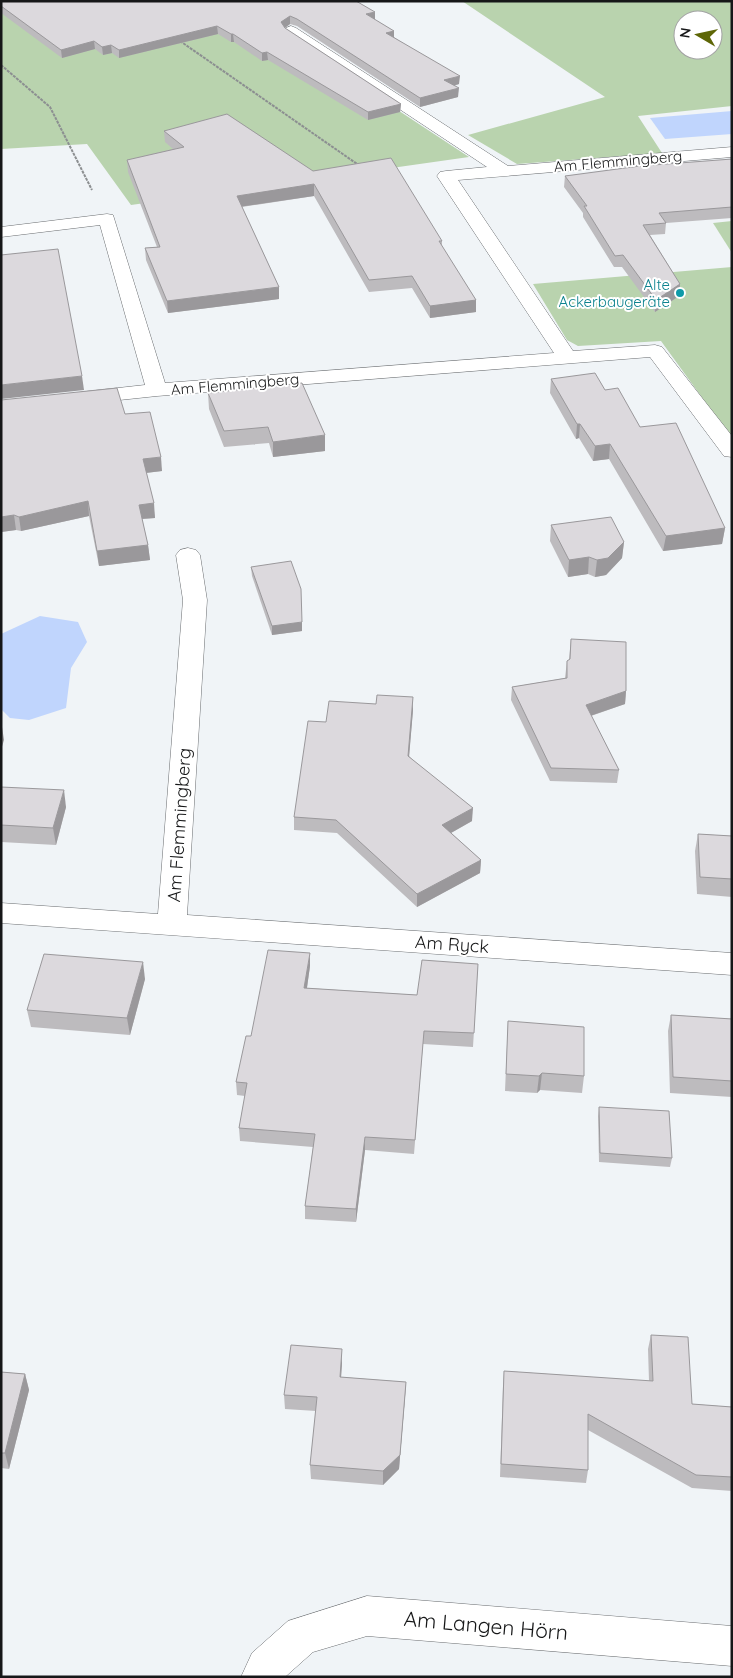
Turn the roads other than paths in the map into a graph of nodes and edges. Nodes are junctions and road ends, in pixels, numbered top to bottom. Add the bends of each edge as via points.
1 (291, 31) edge
2 (732, 152) edge
3 (504, 171) junction
4 (1, 232) edge
5 (567, 357) junction
6 (157, 390) junction
7 (60, 400) edge
8 (732, 451) edge
9 (188, 555) dead end
10 (1, 913) edge
11 (172, 925) junction
12 (732, 964) edge
13 (732, 1646) edge
14 (261, 1677) edge

1 - 3 street
2 - 3 street, Am Flemmingberg
3 - 5 street, Am Flemmingberg via 446,176
4 - 6 street, Am Flemmingberg via 107,219
5 - 6 street, Am Flemmingberg
5 - 8 street, Am Flemmingberg via 655,351
6 - 7 street
9 - 11 street, Am Flemmingberg via 195,600
10 - 11 street, Am Flemmingberg
11 - 12 street, Am Ryck
13 - 14 street, Am Langen Hörn via 367,1616 302,1635 266,1667

